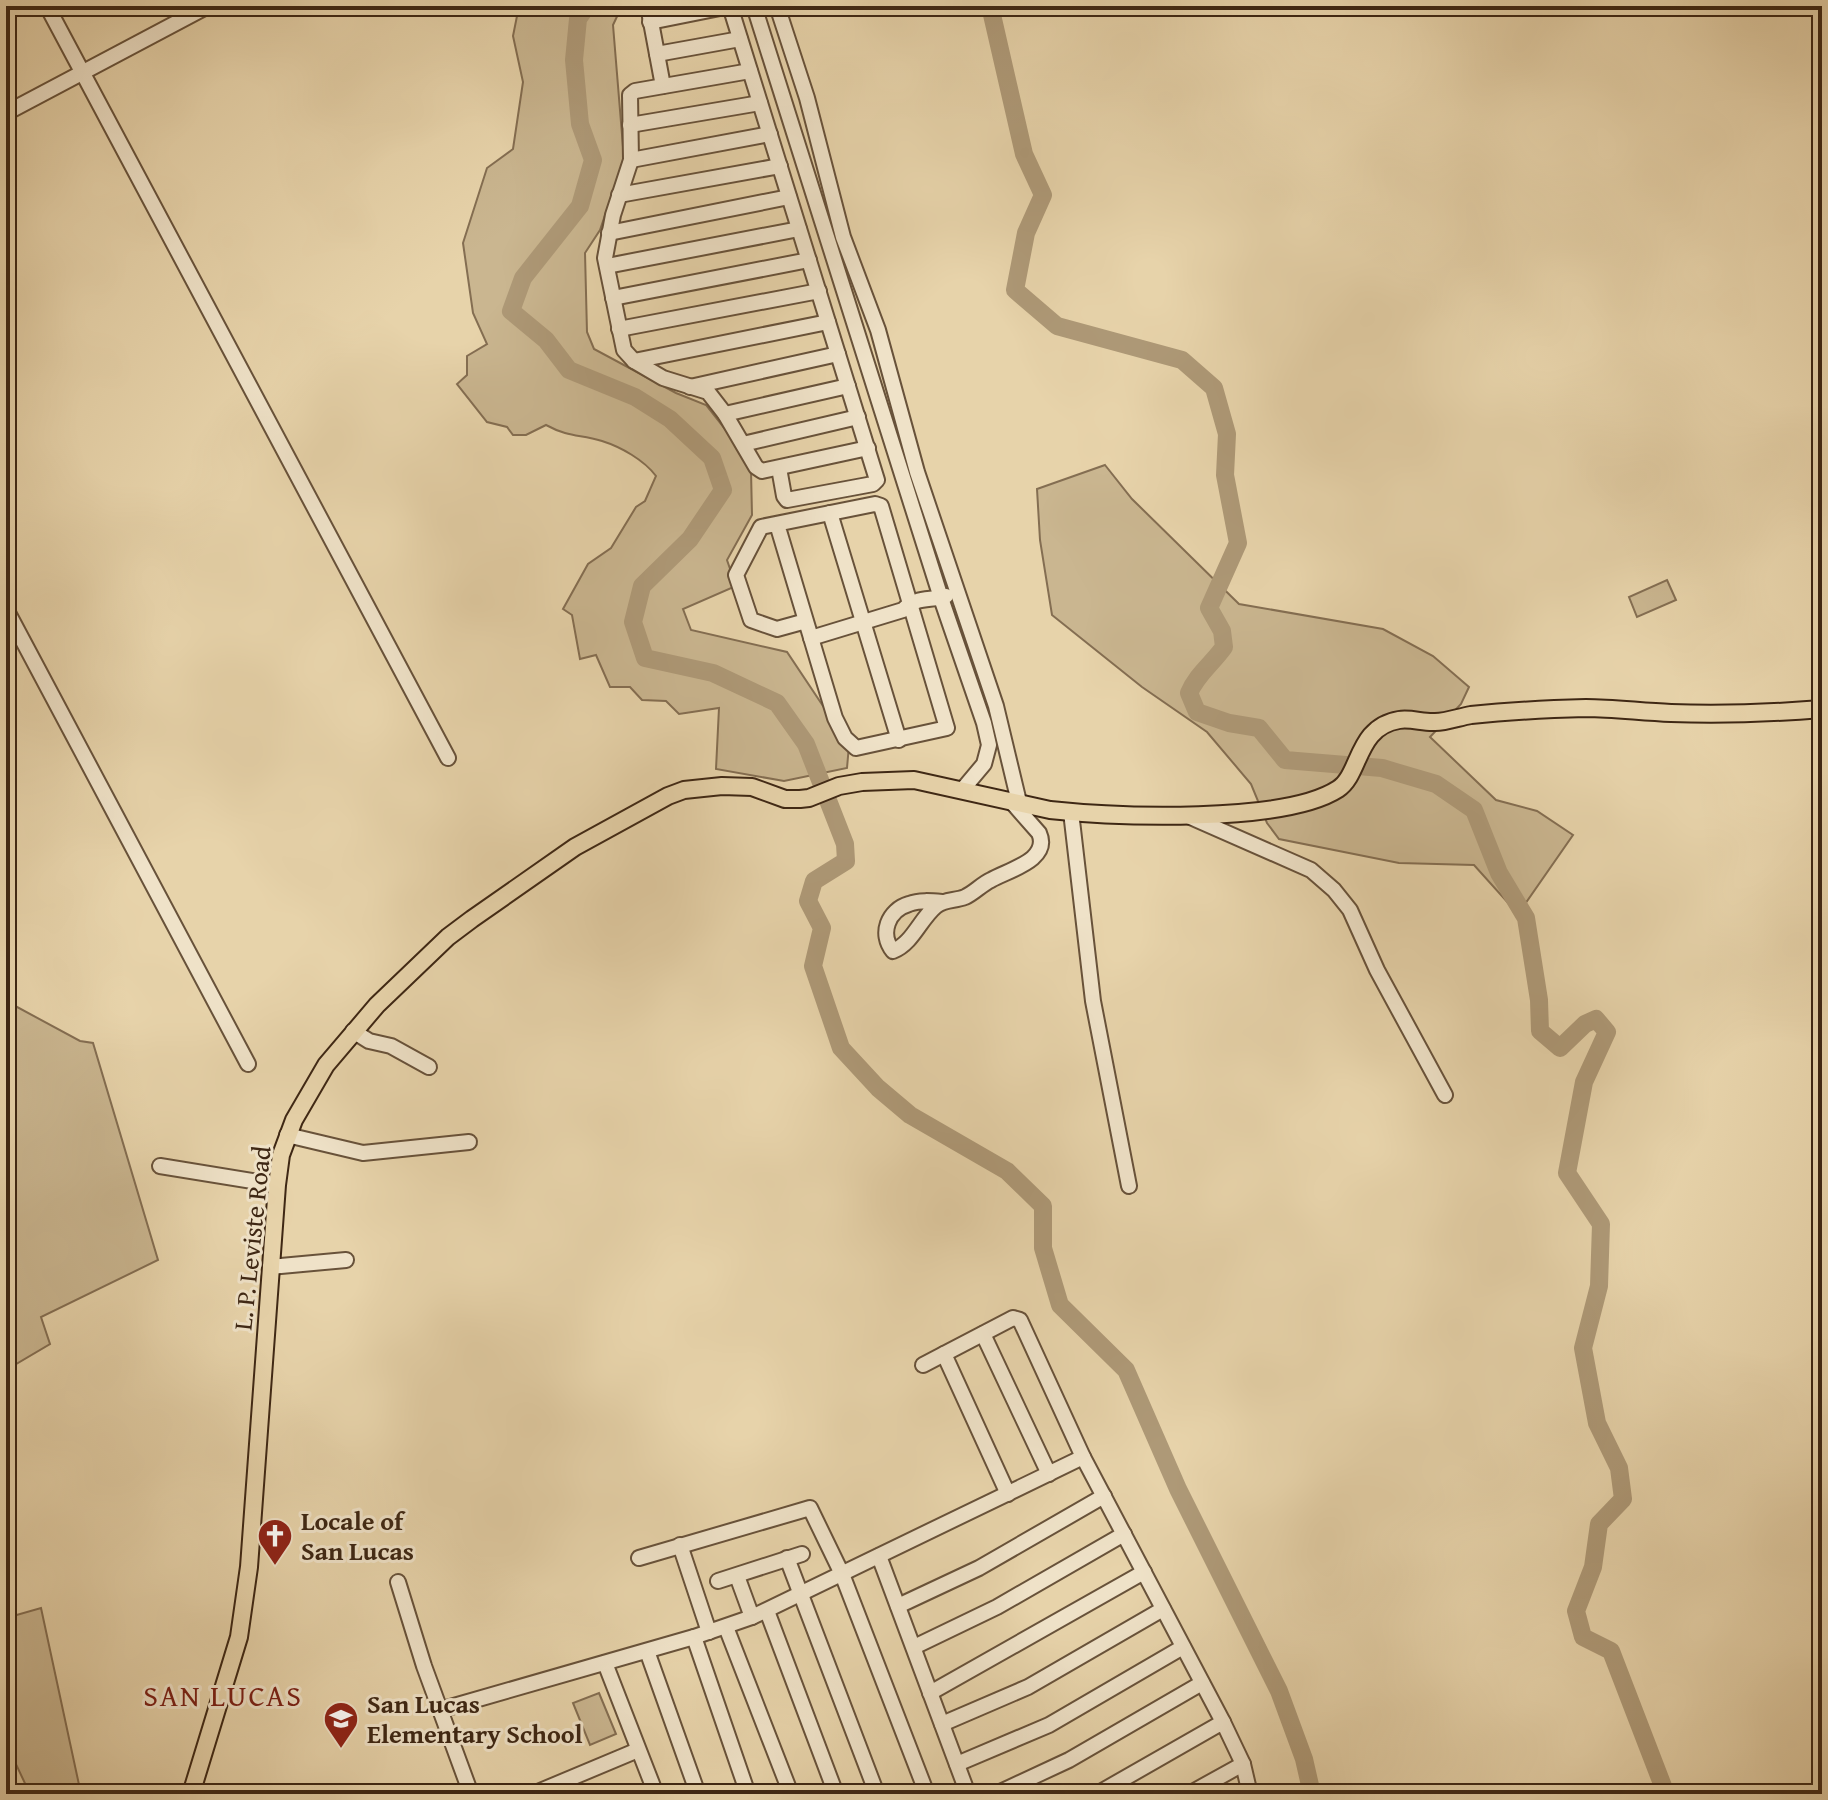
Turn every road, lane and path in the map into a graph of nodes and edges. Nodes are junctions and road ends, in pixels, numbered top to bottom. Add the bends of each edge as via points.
1 (47, 6) edge
2 (208, 6) edge
3 (648, 6) edge
4 (730, 6) edge
5 (754, 6) edge
6 (777, 6) edge
7 (650, 22) junction
8 (786, 32) junction
9 (764, 39) junction
10 (741, 44) junction
11 (657, 54) junction
12 (750, 71) junction
13 (82, 72) junction
14 (663, 86) junction
15 (760, 103) junction
16 (6, 113) edge
17 (630, 125) junction
18 (770, 134) junction
19 (631, 160) junction
20 (780, 166) junction
21 (619, 195) junction
22 (789, 197) junction
23 (799, 229) junction
24 (609, 233) junction
25 (809, 260) junction
26 (607, 266) junction
27 (819, 291) junction
28 (613, 298) junction
29 (828, 322) junction
30 (619, 329) junction
31 (838, 354) junction
32 (634, 361) junction
33 (848, 386) junction
34 (690, 387) junction
35 (725, 414) junction
36 (858, 417) junction
37 (743, 444) junction
38 (868, 448) junction
39 (779, 468) junction
40 (830, 513) junction
41 (777, 524) junction
42 (957, 592) junction
43 (938, 599) junction
44 (6, 609) edge
45 (909, 609) junction
46 (806, 621) junction
47 (863, 622) junction
48 (811, 638) junction
49 (1822, 709) edge
50 (899, 740) junction
51 (1005, 742) junction
52 (989, 745) junction
53 (448, 758) dead end
54 (963, 789) junction
55 (1014, 801) junction
56 (1071, 812) junction
57 (1186, 815) junction
58 (942, 902) dead end
59 (353, 1031) junction
60 (248, 1064) dead end
61 (429, 1067) dead end
62 (1445, 1095) dead end
63 (287, 1135) junction
64 (469, 1142) dead end
65 (160, 1166) dead end
66 (277, 1185) junction
67 (1129, 1186) dead end
68 (346, 1260) dead end
69 (270, 1267) junction
70 (983, 1334) junction
71 (944, 1354) junction
72 (923, 1365) dead end
73 (1083, 1457) junction
74 (1049, 1474) junction
75 (1008, 1494) junction
76 (1104, 1496) junction
77 (1124, 1534) junction
78 (680, 1545) junction
79 (802, 1554) dead end
80 (879, 1556) junction
81 (639, 1558) dead end
82 (787, 1558) junction
83 (1144, 1572) junction
84 (842, 1574) junction
85 (737, 1576) junction
86 (718, 1581) dead end
87 (398, 1582) dead end
88 (802, 1594) junction
89 (898, 1606) junction
90 (1163, 1609) junction
91 (767, 1611) junction
92 (752, 1617) junction
93 (726, 1627) junction
94 (709, 1632) junction
95 (694, 1637) junction
96 (914, 1647) junction
97 (1183, 1647) junction
98 (647, 1651) junction
99 (605, 1663) junction
100 (1202, 1683) junction
101 (930, 1693) junction
102 (440, 1710) junction
103 (1223, 1722) junction
104 (942, 1724) junction
105 (638, 1750) junction
106 (957, 1764) junction
107 (1243, 1764) junction
108 (191, 1794) edge
109 (471, 1794) edge
110 (533, 1794) edge
111 (656, 1794) edge
112 (698, 1794) edge
113 (748, 1794) edge
114 (791, 1794) edge
115 (836, 1794) edge
116 (877, 1794) edge
117 (927, 1794) edge
118 (968, 1794) edge
119 (996, 1794) edge
120 (1097, 1794) edge
121 (1189, 1794) edge
122 (1250, 1794) edge

1 - 13 street
2 - 13 street
3 - 7 street
4 - 7 street
4 - 10 street
5 - 9 street
6 - 8 street
7 - 11 street
8 - 9 street
8 - 42 street via 843,237 878,330
9 - 10 street
9 - 43 street
10 - 11 street
10 - 12 street
11 - 14 street
12 - 14 street
12 - 15 street
13 - 16 street
13 - 53 street
14 - 17 street via 630,95
15 - 17 street
15 - 18 street
17 - 19 street
18 - 19 street
18 - 20 street
19 - 21 street
20 - 21 street
20 - 22 street
21 - 24 street
22 - 23 street
22 - 24 street
23 - 25 street
23 - 26 street
24 - 26 street
25 - 27 street
25 - 28 street
26 - 28 street
27 - 29 street
27 - 30 street
28 - 30 street
29 - 31 street
29 - 32 street
30 - 32 street via 624,350
31 - 33 street
31 - 34 street
32 - 34 street
33 - 35 street
33 - 36 street
34 - 35 street via 708,392
35 - 37 street
36 - 37 street
36 - 38 street
37 - 39 street via 759,470
38 - 39 street
38 - 39 street via 877,478 873,484 787,500
40 - 41 street
40 - 45 street via 881,506
40 - 47 street
41 - 46 street
41 - 46 street via 761,527 736,575 751,620 777,629
42 - 43 street
42 - 51 street
43 - 45 street via 922,598
43 - 52 street
44 - 60 street
45 - 47 street
45 - 50 street via 948,726
46 - 48 street
47 - 48 street
47 - 50 street
48 - 50 street via 845,738 856,748
49 - 57 main road, L. P. Leviste Road via 1534,709 1437,723 1400,719 1377,728 1343,785 1314,801
51 - 52 street
51 - 55 street
52 - 54 street via 984,764
54 - 55 main road, L. P. Leviste Road
54 - 59 main road, L. P. Leviste Road via 884,779 800,799 722,786 668,796 575,847 472,919
55 - 56 main road, L. P. Leviste Road
55 - 58 street via 1039,833 1039,851 969,895
56 - 57 main road, L. P. Leviste Road
56 - 67 street via 1093,1001
57 - 62 street via 1311,870 1334,890 1350,910
59 - 61 street
59 - 63 main road, L. P. Leviste Road via 326,1065
63 - 64 street via 363,1153
63 - 66 main road, L. P. Leviste Road
65 - 66 street
66 - 69 main road, L. P. Leviste Road
68 - 69 street
69 - 108 main road, L. P. Leviste Road via 249,1567 239,1637
70 - 71 street
70 - 73 street via 1013,1318 1020,1320
70 - 74 street
71 - 72 street
71 - 75 street
73 - 74 street
73 - 76 street
74 - 75 street
75 - 80 street
76 - 77 street
76 - 89 street via 979,1568
77 - 83 street
77 - 96 street via 997,1607
78 - 81 street
78 - 84 street via 808,1507
78 - 94 street
79 - 82 street
80 - 84 street
80 - 89 street
82 - 85 street
82 - 88 street
83 - 90 street
83 - 101 street
84 - 88 street
84 - 117 street
85 - 86 street
85 - 92 street
87 - 102 street
88 - 91 street
88 - 116 street
89 - 96 street
90 - 97 street
90 - 104 street via 1028,1687
91 - 92 street
91 - 115 street
92 - 93 street
93 - 94 street
93 - 114 street
94 - 95 street
95 - 98 street
95 - 113 street
96 - 101 street
97 - 100 street
97 - 106 street via 1049,1725
98 - 99 street
98 - 112 street
99 - 102 street
99 - 105 street
100 - 103 street
100 - 119 street via 1069,1760
101 - 104 street
102 - 109 street
103 - 107 street
103 - 120 street
104 - 106 street
105 - 110 street
105 - 111 street
106 - 118 street
107 - 121 street
107 - 122 street

